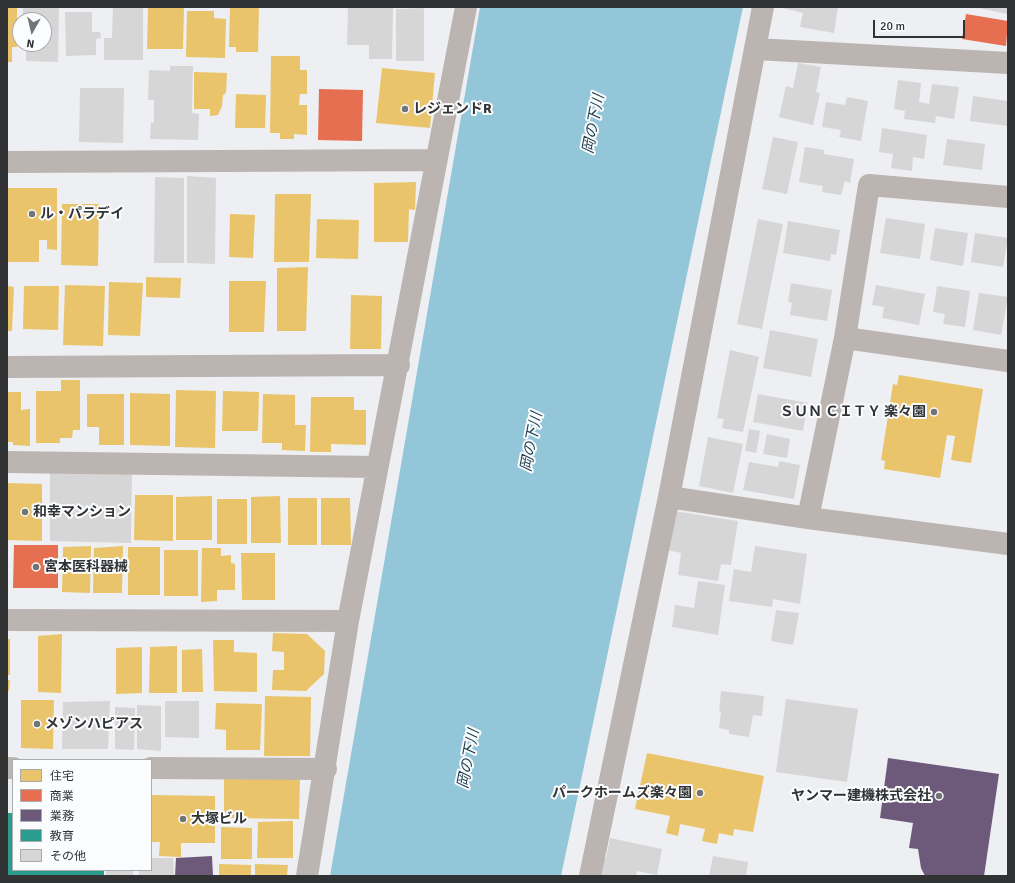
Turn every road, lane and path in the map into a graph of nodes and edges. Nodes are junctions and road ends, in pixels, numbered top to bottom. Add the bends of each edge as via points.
1 (466, 7) edge
2 (763, 7) edge
3 (756, 49) junction
4 (1008, 64) edge
5 (436, 160) junction
6 (7, 162) edge
7 (1008, 197) edge
8 (845, 338) junction
9 (1008, 361) edge
10 (399, 365) junction
11 (7, 367) edge
12 (7, 462) edge
13 (377, 467) junction
14 (669, 497) junction
15 (808, 518) junction
16 (1008, 544) edge
17 (7, 620) edge
18 (348, 621) junction
19 (152, 768) edge
20 (326, 769) junction
21 (307, 876) edge
22 (590, 876) edge

1 - 5 street
2 - 3 street
3 - 4 street
3 - 14 street
5 - 6 street
5 - 10 street
7 - 8 street via 869,185
8 - 9 street
8 - 15 street
10 - 11 street
10 - 13 street
12 - 13 street
13 - 18 street
14 - 15 street
14 - 22 street
15 - 16 street
17 - 18 street
18 - 20 street
19 - 20 street
20 - 21 street

